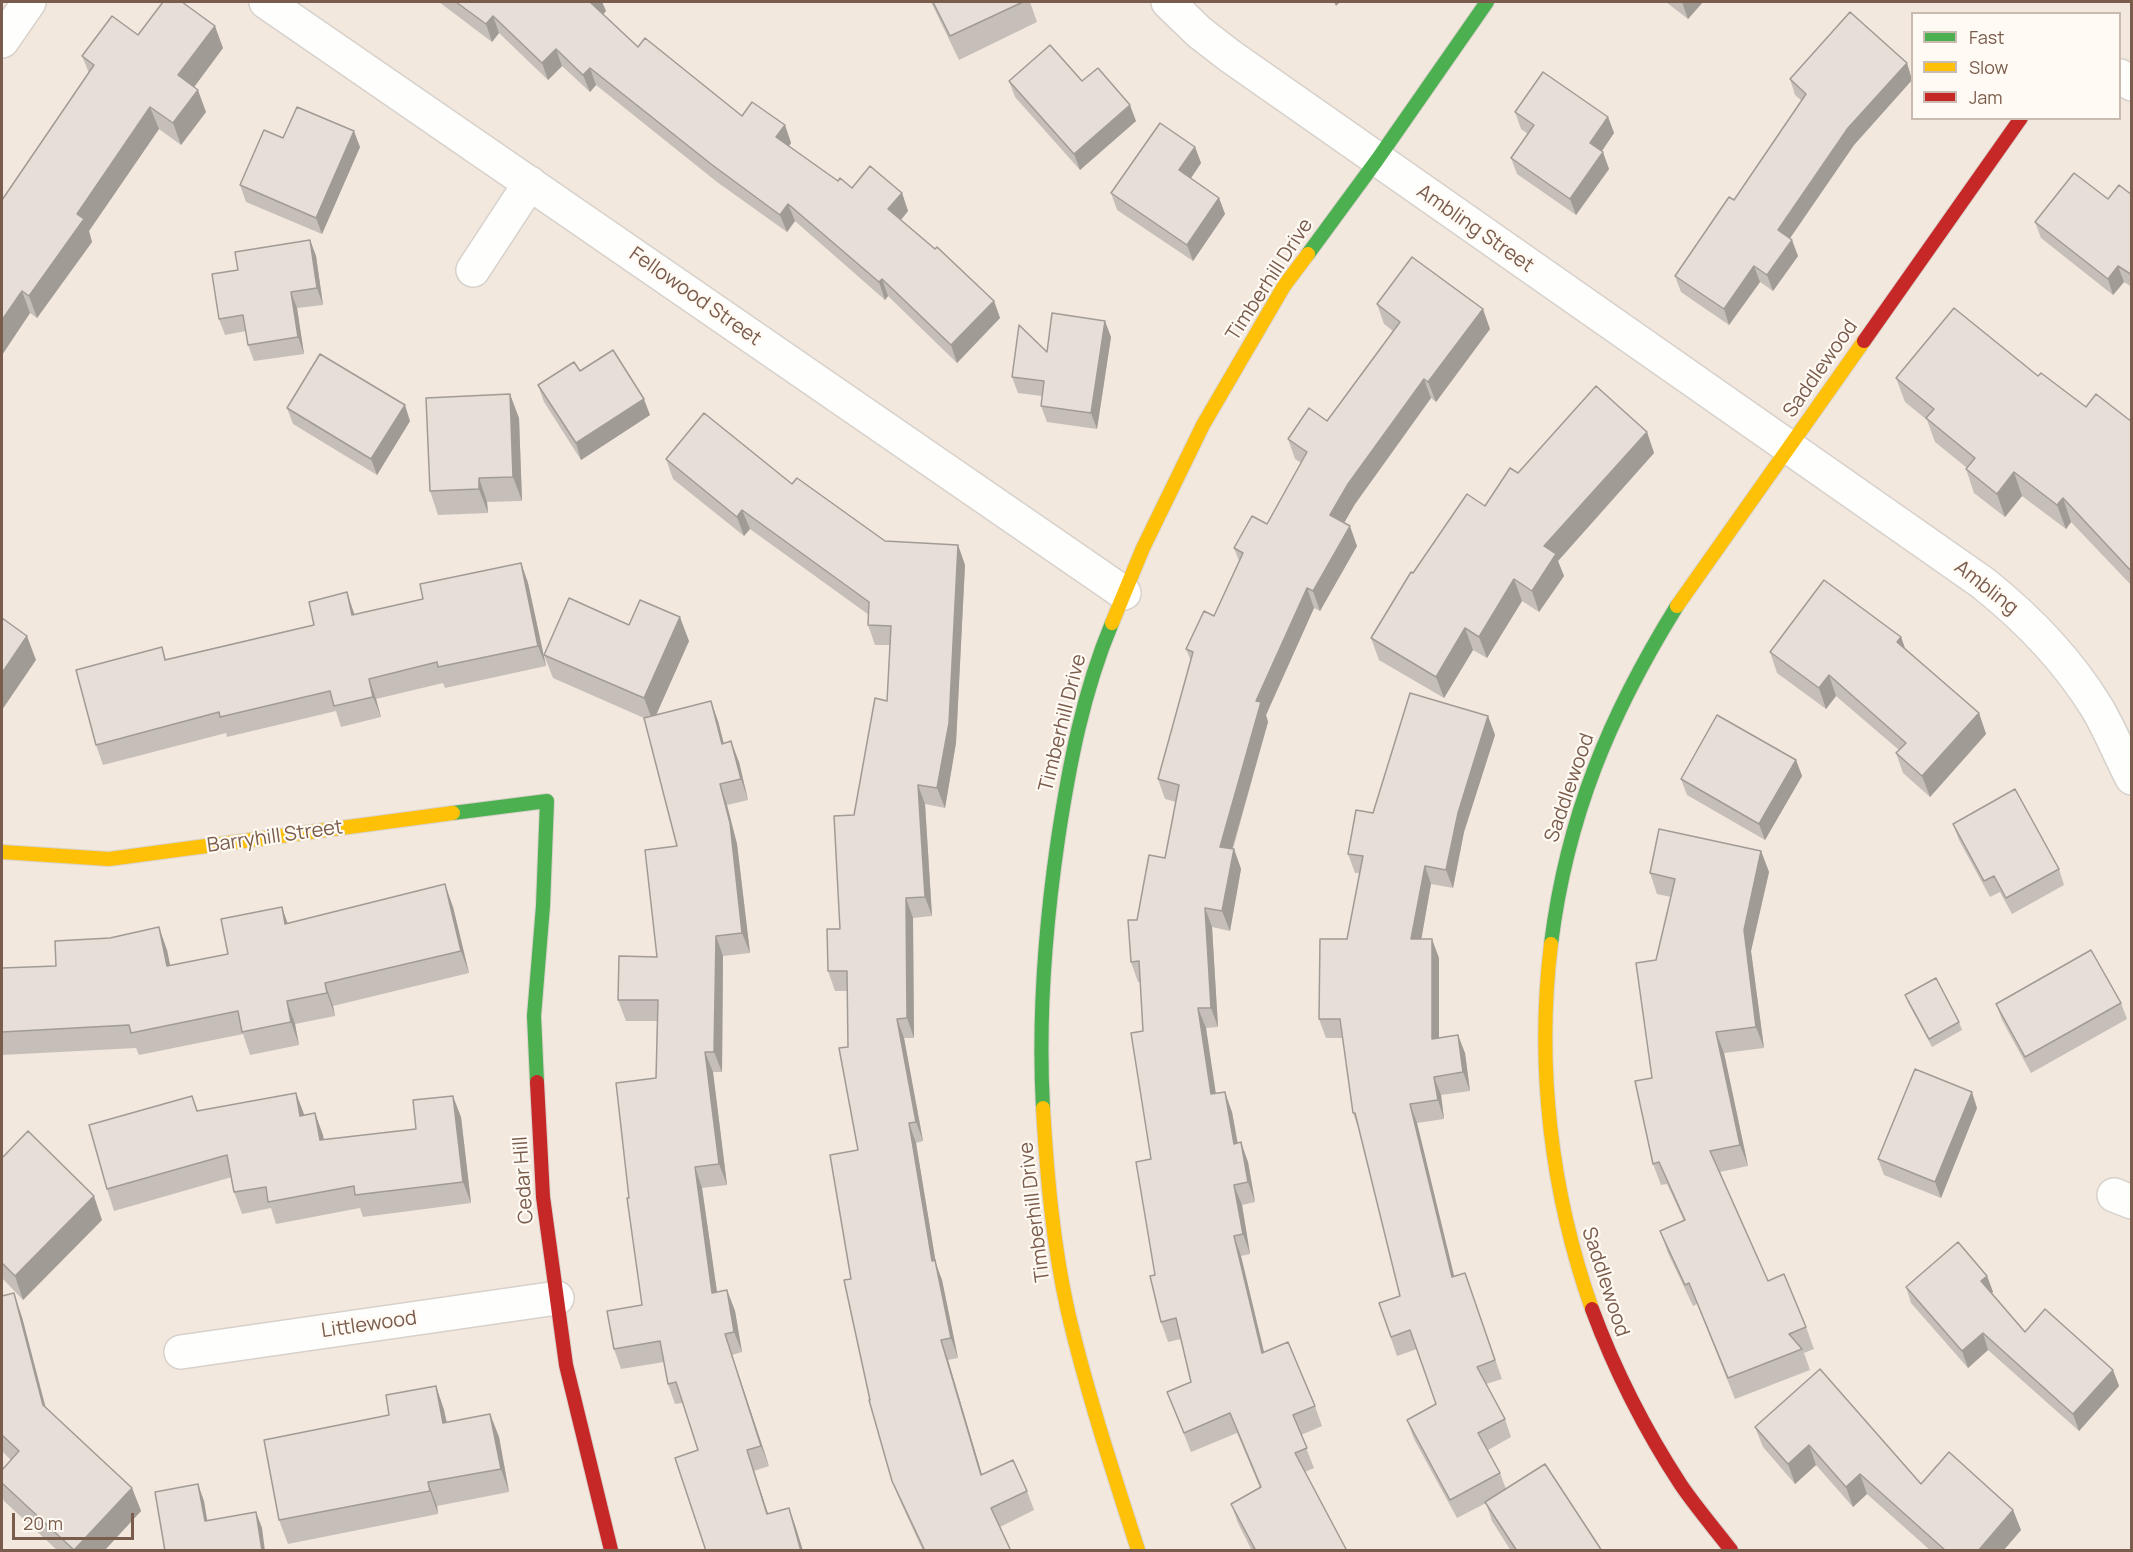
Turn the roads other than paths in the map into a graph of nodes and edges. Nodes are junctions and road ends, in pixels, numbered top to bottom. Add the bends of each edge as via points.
1 (29, 2) edge
2 (266, 2) edge
3 (1168, 2) edge
4 (1487, 2) edge
5 (2, 41) edge
6 (2020, 120) edge
7 (1377, 160) junction
8 (530, 183) junction
9 (473, 270) dead end
10 (1789, 447) junction
11 (1124, 593) junction
12 (2132, 778) edge
13 (547, 801) joint
14 (2, 852) edge
15 (557, 1298) junction
16 (181, 1353) dead end
17 (611, 1551) edge
18 (1138, 1551) edge
19 (1731, 1551) edge

1 - 5 street
2 - 8 street, Fellowood Street
3 - 7 street, Ambling Street via 1230,56
4 - 7 street, Timberhill Drive
6 - 10 street, Saddlewood
7 - 10 street, Ambling Street
7 - 11 street, Timberhill Drive via 1284,286 1203,425
8 - 9 street
8 - 11 street, Fellowood Street
10 - 12 street, Ambling via 2017,610 2074,674 2098,710
10 - 19 street, Saddlewood via 1677,607 1635,678 1600,752 1574,829 1555,909 1546,991 1545,1073 1552,1154 1568,1235 1592,1313 1624,1389 1664,1460
11 - 18 street, Timberhill Drive via 1097,659 1067,777 1047,914 1040,1052 1048,1190 1068,1311 1103,1442
13 - 14 street, Barryhill Street via 109,859
13 - 15 street, Cedar Hill via 534,1016 543,1197
15 - 16 street, Littlewood
15 - 17 street, Cedar Hill via 566,1365

